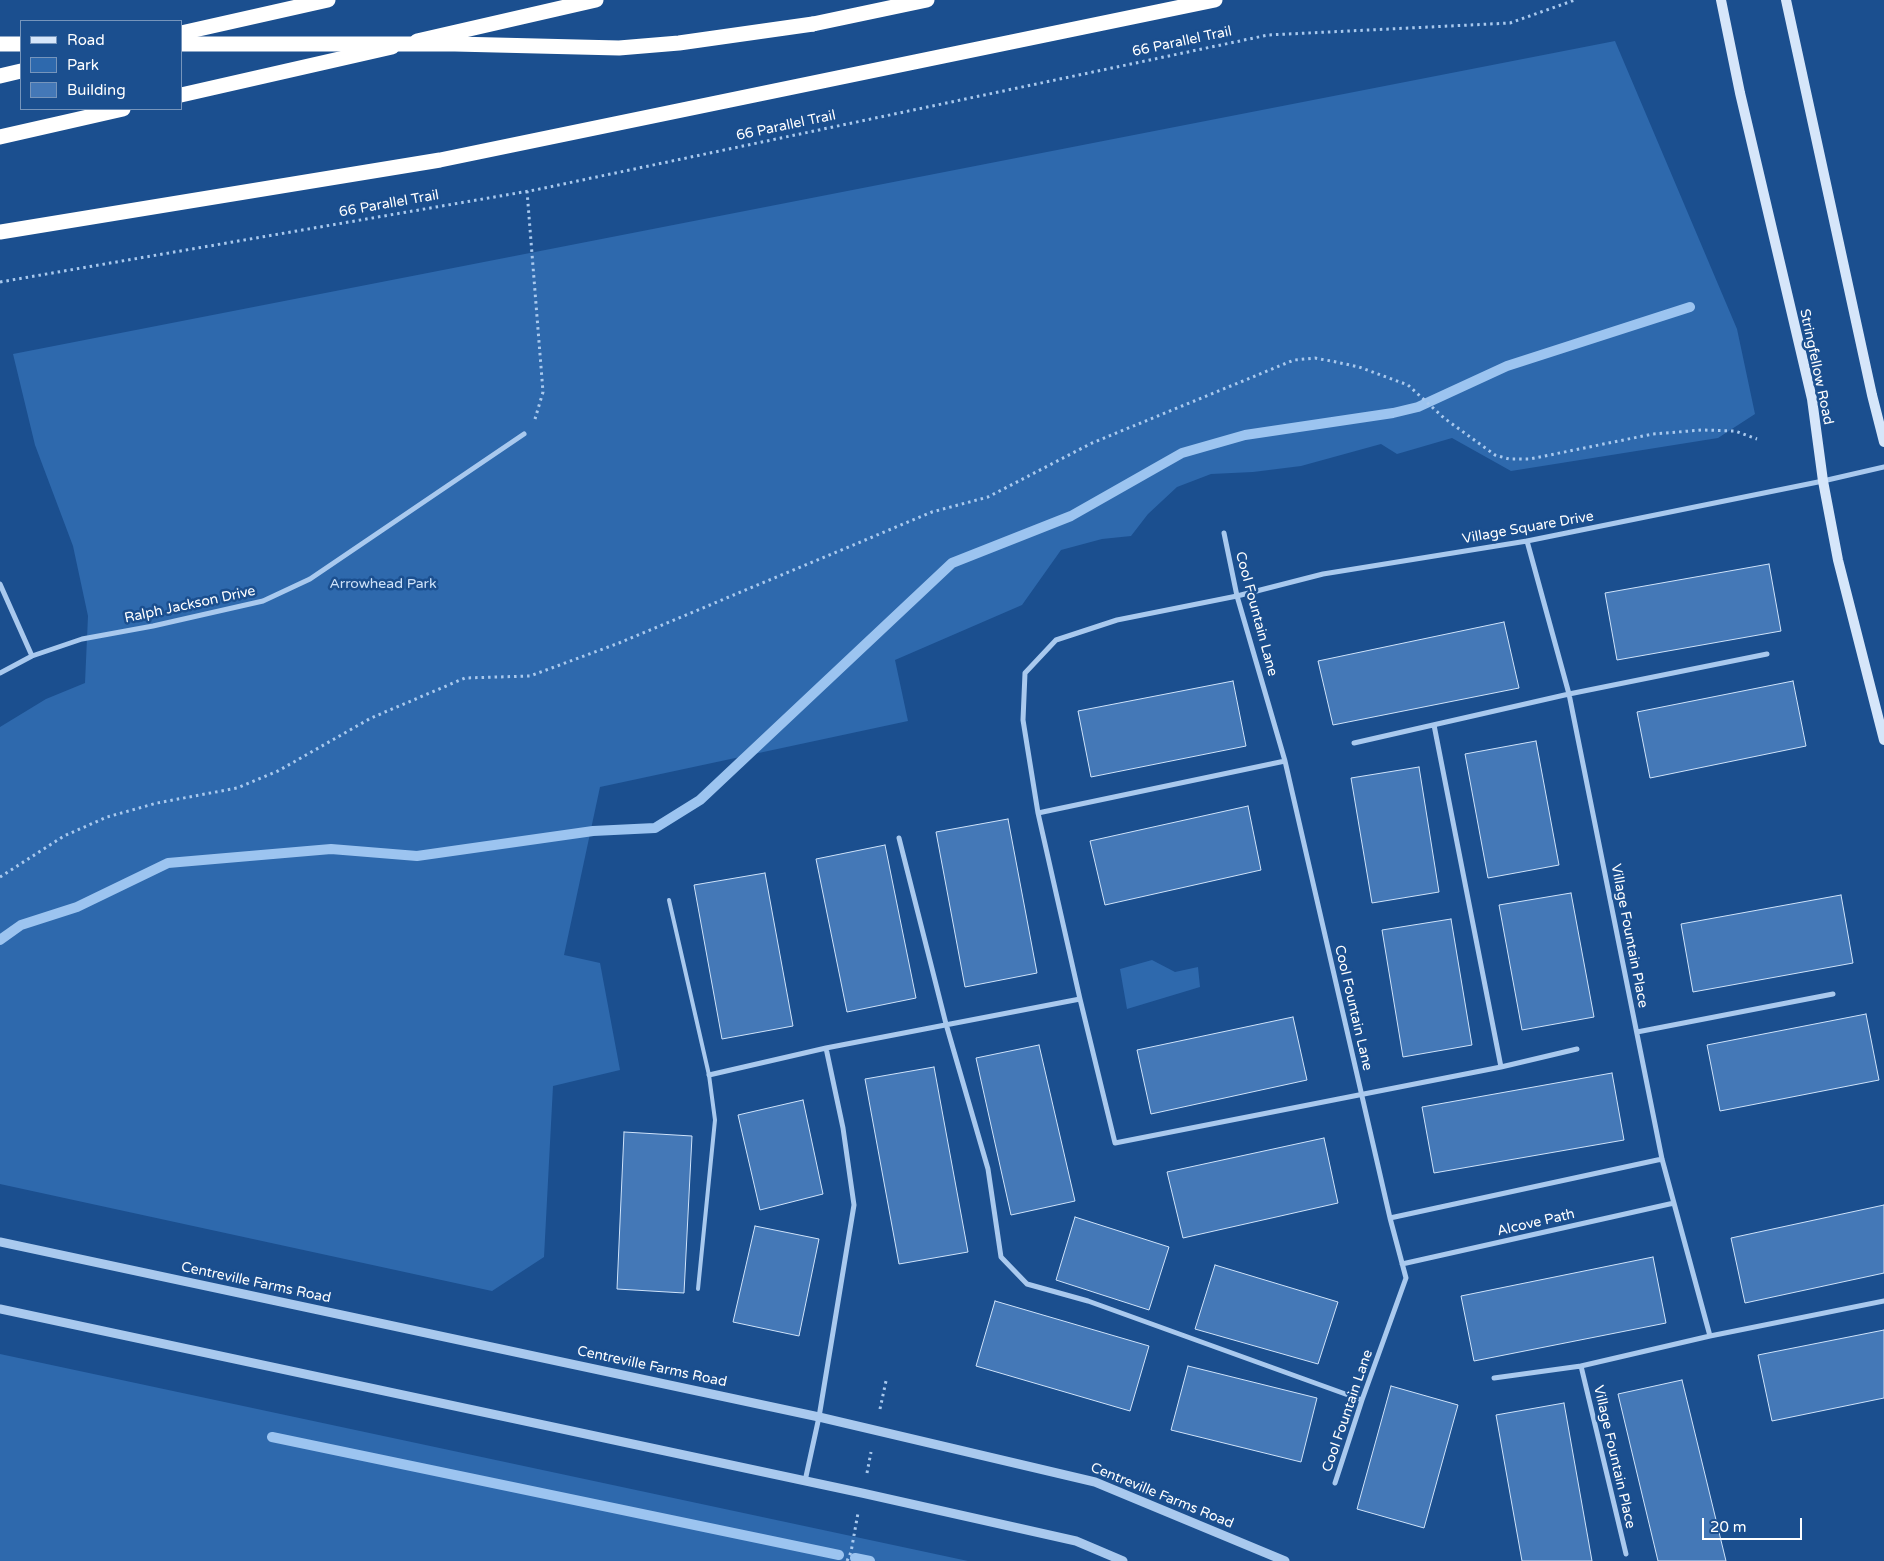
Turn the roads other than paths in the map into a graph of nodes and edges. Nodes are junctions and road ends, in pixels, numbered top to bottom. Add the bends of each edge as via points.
1 (328, 0) edge
2 (596, 0) edge
3 (928, 0) edge
4 (1215, 0) edge
5 (1721, 0) edge
6 (1786, 0) edge
7 (182, 33) edge
8 (0, 44) edge
9 (20, 44) edge
10 (182, 44) edge
11 (20, 71) edge
12 (0, 76) edge
13 (182, 95) edge
14 (119, 110) edge
15 (0, 137) edge
16 (0, 232) edge
17 (524, 434) road end
18 (1884, 442) edge
19 (1884, 467) edge
20 (1823, 481) junction
21 (1224, 533) dead end
22 (1527, 541) junction
23 (0, 584) edge
24 (1237, 596) junction
25 (1767, 654) dead end
26 (32, 656) junction
27 (0, 673) edge
28 (1569, 694) junction
29 (1434, 725) junction
30 (1884, 740) edge
31 (1354, 743) dead end
32 (1285, 761) junction
33 (1038, 813) junction
34 (899, 838) dead end
35 (669, 900) dead end
36 (1833, 994) dead end
37 (1080, 999) junction
38 (946, 1024) junction
39 (1637, 1032) junction
40 (826, 1048) junction
41 (1578, 1049) dead end
42 (1500, 1067) junction
43 (709, 1075) junction
44 (1362, 1094) junction
45 (1662, 1159) junction
46 (1674, 1203) junction
47 (1390, 1218) junction
48 (0, 1242) edge
49 (1402, 1264) junction
50 (698, 1289) dead end
51 (1884, 1301) edge
52 (0, 1309) edge
53 (1710, 1336) junction
54 (1581, 1366) junction
55 (1494, 1378) dead end
56 (1362, 1400) junction
57 (819, 1417) junction
58 (805, 1481) junction
59 (1335, 1483) dead end
60 (1626, 1554) dead end
61 (1123, 1561) edge
62 (1285, 1561) edge

1 - 7 highway
2 - 13 highway
3 - 10 highway, bridge via 812,24 619,48
4 - 16 highway via 440,160
5 - 20 main road, Stringfellow Road via 1812,399
6 - 18 main road
8 - 9 highway
11 - 12 highway
14 - 15 highway
17 - 26 street, Ralph Jackson Drive via 310,579 263,601 82,639
19 - 20 street, Village Square Drive
20 - 22 street, Village Square Drive
20 - 30 main road, Stringfellow Road via 1838,560
21 - 24 street, Cool Fountain Lane
22 - 24 street, Village Square Drive via 1323,574
22 - 28 street, Village Fountain Place
23 - 26 street
24 - 32 street, Cool Fountain Lane
24 - 33 street, Village Square Drive via 1117,620 1056,640 1025,672 1023,720
25 - 28 street
26 - 27 street, Ralph Jackson Drive
28 - 29 street
28 - 39 street, Village Fountain Place
29 - 31 street
29 - 42 street
32 - 33 street
32 - 44 street, Cool Fountain Lane
33 - 37 street, Village Square Drive
34 - 38 street
35 - 43 lane
36 - 39 street
37 - 38 street
37 - 44 street, Village Square Drive via 1115,1143
38 - 40 street
38 - 56 street via 988,1169 1001,1257 1027,1284 1088,1301
39 - 45 street, Village Fountain Place
40 - 43 street
40 - 57 street via 843,1128 854,1205
41 - 42 street
42 - 44 street
43 - 50 lane via 715,1120
44 - 47 street, Cool Fountain Lane
45 - 46 street, Village Fountain Place
45 - 47 street
46 - 49 street, Alcove Path
46 - 53 street, Village Fountain Place
47 - 49 street, Cool Fountain Lane
48 - 57 street, Centreville Farms Road
49 - 56 street, Cool Fountain Lane via 1406,1278
51 - 53 street
52 - 58 street
53 - 54 street
54 - 55 street
54 - 60 street, Village Fountain Place
56 - 59 street, Cool Fountain Lane
57 - 58 street
57 - 62 street, Centreville Farms Road via 1096,1482
58 - 61 street via 1076,1541

